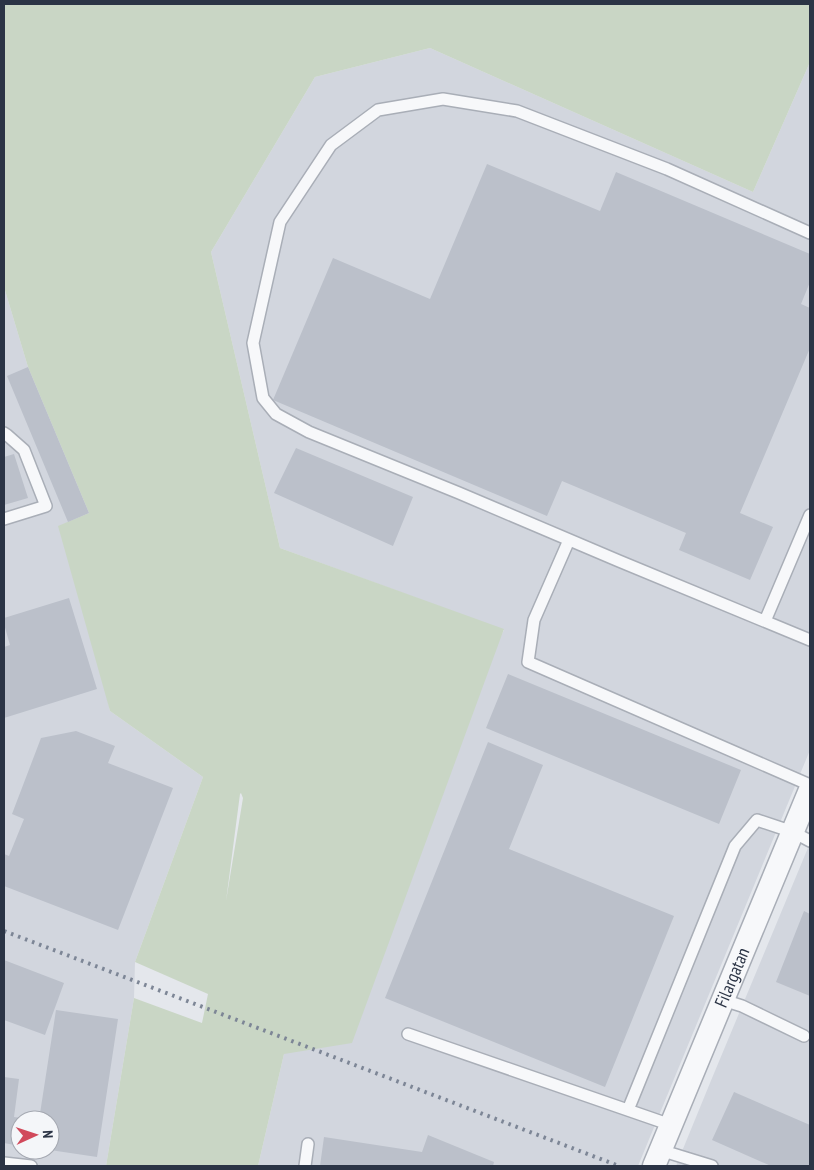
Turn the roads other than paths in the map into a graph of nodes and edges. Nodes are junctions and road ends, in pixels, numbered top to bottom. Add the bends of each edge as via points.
1 (810, 233) edge
2 (4, 433) edge
3 (810, 515) edge
4 (4, 519) edge
5 (569, 540) junction
6 (765, 622) junction
7 (810, 640) edge
8 (810, 785) edge
9 (810, 790) edge
10 (802, 836) edge
11 (723, 1000) junction
12 (408, 1034) dead end
13 (804, 1036) dead end
14 (628, 1110) junction
15 (671, 1124) junction
16 (308, 1144) dead end
17 (657, 1158) edge
18 (4, 1162) edge
19 (31, 1166) edge
20 (305, 1166) edge
21 (712, 1166) edge

1 - 5 lane via 668,169 517,111 443,99 378,110 331,145 280,222 253,342 263,398 276,414 309,432
2 - 4 lane via 24,450 46,506
3 - 6 lane
5 - 6 lane
5 - 8 lane via 534,620 528,662
6 - 7 lane
9 - 10 street, Filargatan
10 - 11 street, Filargatan
10 - 14 lane via 757,820 735,846
11 - 13 lane
11 - 15 street, Filargatan
12 - 14 lane
14 - 15 lane
15 - 17 street, Filargatan
16 - 20 lane
17 - 21 lane
18 - 19 lane

